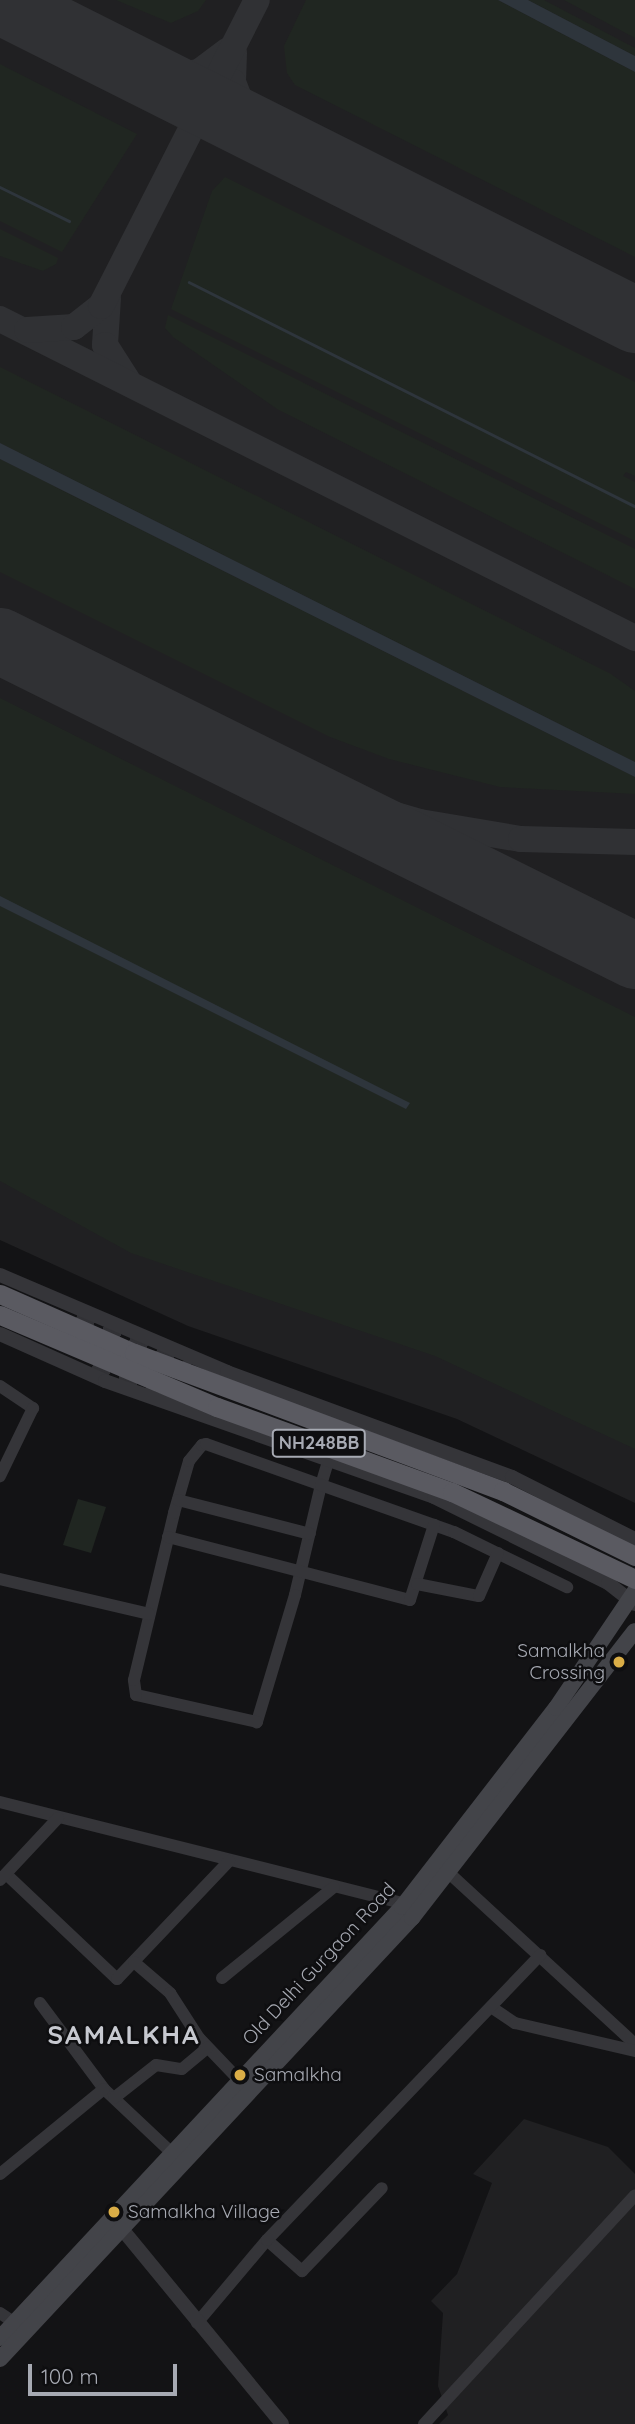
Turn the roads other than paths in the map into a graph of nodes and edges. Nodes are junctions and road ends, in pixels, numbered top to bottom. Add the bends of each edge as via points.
1 (0, 1275) edge
2 (0, 1294) edge
3 (0, 1315) edge
4 (0, 1334) edge
5 (0, 1386) edge
6 (338, 1428) junction
7 (330, 1454) junction
8 (0, 1476) edge
9 (321, 1485) junction
10 (178, 1500) junction
11 (434, 1525) junction
12 (310, 1534) junction
13 (168, 1537) junction
14 (635, 1539) edge
15 (498, 1553) junction
16 (635, 1556) edge
17 (301, 1571) junction
18 (0, 1579) edge
19 (635, 1579) edge
20 (417, 1584) junction
21 (567, 1587) dead end
22 (633, 1598) edge
23 (149, 1614) junction
24 (634, 1637) edge
25 (0, 1801) edge
26 (58, 1818) junction
27 (229, 1861) junction
28 (449, 1873) junction
29 (3, 1877) edge
30 (334, 1887) junction
31 (406, 1910) junction
32 (540, 1955) junction
33 (134, 1962) junction
34 (222, 1978) dead end
35 (40, 2003) dead end
36 (491, 2007) junction
37 (635, 2045) edge
38 (207, 2048) junction
39 (635, 2051) edge
40 (240, 2081) junction
41 (109, 2094) junction
42 (173, 2154) junction
43 (3, 2167) edge
44 (382, 2188) dead end
45 (635, 2195) edge
46 (122, 2229) junction
47 (267, 2240) junction
48 (0, 2313) edge
49 (15, 2323) junction
50 (197, 2323) junction
51 (0, 2339) edge
52 (0, 2359) edge
53 (282, 2424) edge
54 (424, 2424) edge

1 - 14 street via 227,1373 512,1477
2 - 6 highway, NH248BB via 146,1358
3 - 7 highway, NH248BB
4 - 7 street via 104,1381
5 - 8 street via 33,1408
6 - 7 street
6 - 16 highway, NH248BB via 503,1491
7 - 9 street
7 - 19 highway, NH248BB via 452,1492
7 - 22 street via 434,1497
9 - 10 street via 206,1444 191,1456
9 - 11 street
9 - 12 street
10 - 12 street
10 - 13 street
11 - 15 street
11 - 20 street
12 - 17 street
13 - 17 street
13 - 23 street
15 - 20 street via 480,1596
15 - 21 street
17 - 20 street via 409,1600
17 - 23 street via 254,1724 136,1695 134,1680
18 - 23 street
22 - 31 main road, Old Delhi Gurgaon Road
24 - 28 main road, Old Delhi Gurgaon Road
25 - 26 street
26 - 27 street
26 - 29 street
27 - 30 street
27 - 33 street
28 - 31 main road, Old Delhi Gurgaon Road
28 - 32 street
29 - 33 street via 116,1978
30 - 31 street
30 - 34 street
31 - 40 main road, Old Delhi Gurgaon Road
31 - 46 main road, Old Delhi Gurgaon Road
32 - 36 street
32 - 37 street
33 - 38 street via 170,1993
35 - 41 street
36 - 39 street via 514,2023
36 - 47 street
38 - 40 street
38 - 41 street via 182,2069 156,2065
40 - 42 main road, Old Delhi Gurgaon Road
41 - 42 street
41 - 43 street
42 - 49 main road, Old Delhi Gurgaon Road
44 - 47 street via 302,2271
45 - 54 street
46 - 50 street
46 - 52 main road, Old Delhi Gurgaon Road
47 - 50 street
48 - 49 street
49 - 51 main road, Old Delhi Gurgaon Road
50 - 53 street

